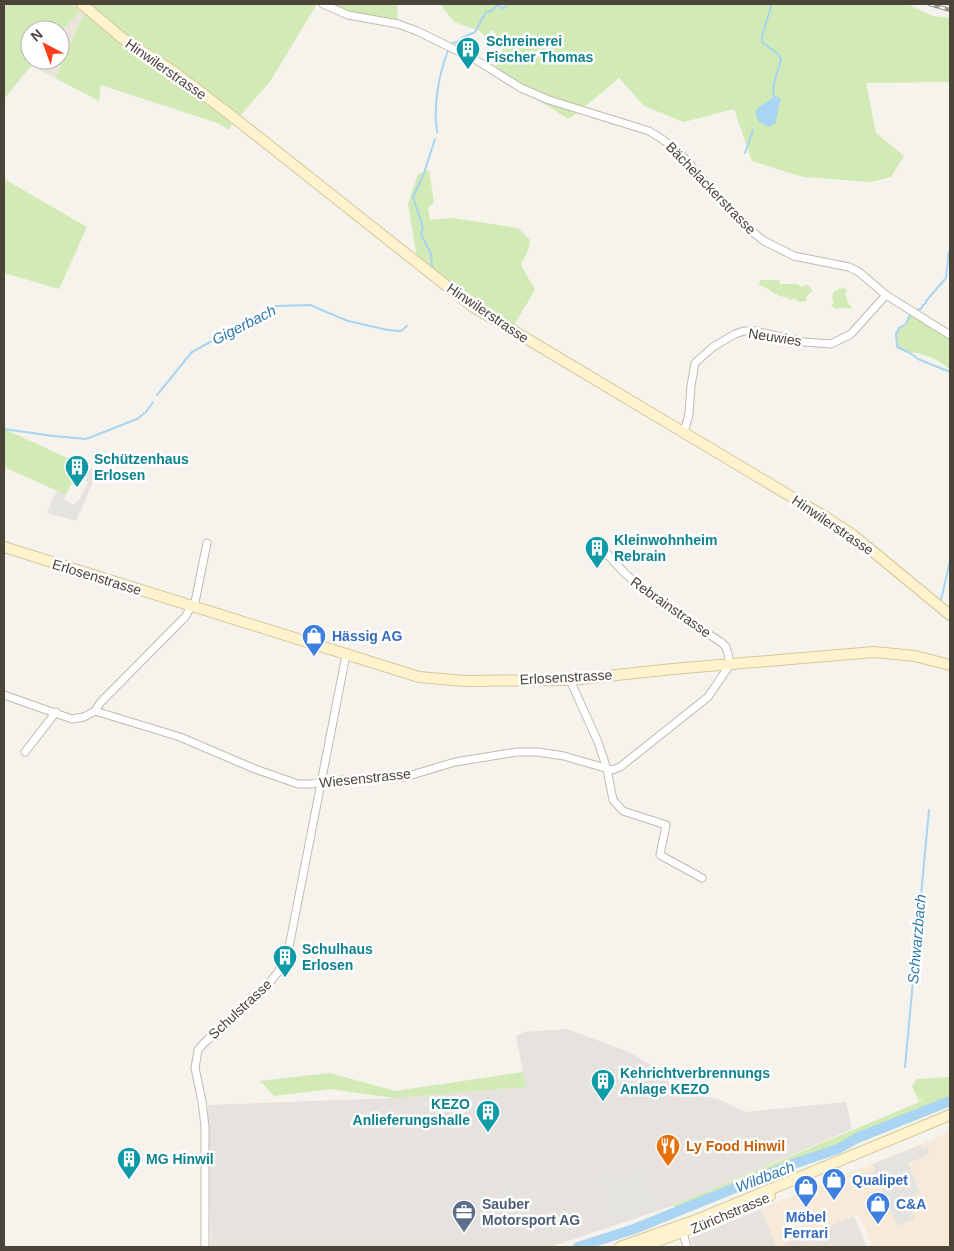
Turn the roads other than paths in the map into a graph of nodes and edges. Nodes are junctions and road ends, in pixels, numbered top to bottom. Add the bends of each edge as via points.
1 (84, 4) edge
2 (323, 4) edge
3 (886, 295) junction
4 (950, 335) edge
5 (684, 433) junction
6 (207, 543) dead end
7 (4, 548) edge
8 (605, 551) dead end
9 (192, 606) junction
10 (950, 615) edge
11 (346, 655) junction
12 (950, 665) edge
13 (729, 666) junction
14 (570, 680) junction
15 (4, 695) edge
16 (95, 711) junction
17 (56, 712) junction
18 (25, 752) dead end
19 (606, 769) junction
20 (323, 781) junction
21 (702, 878) dead end
22 (950, 1115) edge
23 (682, 1229) junction
24 (205, 1247) edge
25 (620, 1247) edge
26 (642, 1247) edge
27 (687, 1247) edge

1 - 5 main road, Hinwilerstrasse via 122,38 174,72 237,120 472,306
2 - 3 street, Bächelackerstrasse via 348,15 398,24 417,31 459,51 521,88 649,132 678,152 740,222 764,241 794,256 849,267
3 - 4 street, Bächelackerstrasse
3 - 5 street, Neuwies via 851,334 832,344 744,331 712,347 695,362
5 - 10 main road, Hinwilerstrasse via 853,535
6 - 9 street
7 - 9 main road, Erlosenstrasse
8 - 13 street, Rebrainstrasse via 618,568 638,585 721,642 726,647
9 - 11 main road, Erlosenstrasse
9 - 16 street
11 - 14 main road, Erlosenstrasse via 419,677 464,681
11 - 20 street, Schulstrasse
12 - 13 main road, Erlosenstrasse via 915,656 874,652
13 - 14 main road, Erlosenstrasse
13 - 19 street via 708,696 620,767
14 - 19 street via 598,742
15 - 17 street
16 - 17 street via 72,719
16 - 20 street, Wiesenstrasse via 180,736 254,769 298,784
17 - 18 street
19 - 20 street, Wiesenstrasse via 564,756 517,752 456,762 404,778
19 - 21 street via 613,800 623,811 666,826 660,855
20 - 24 street, Schulstrasse via 288,952 278,972 261,993 204,1043 195,1059 205,1128
22 - 23 main road, Zürichstrasse via 814,1171 801,1181 759,1201
23 - 25 main road, Zürichstrasse
23 - 26 main road, Zürichstrasse
23 - 27 street

